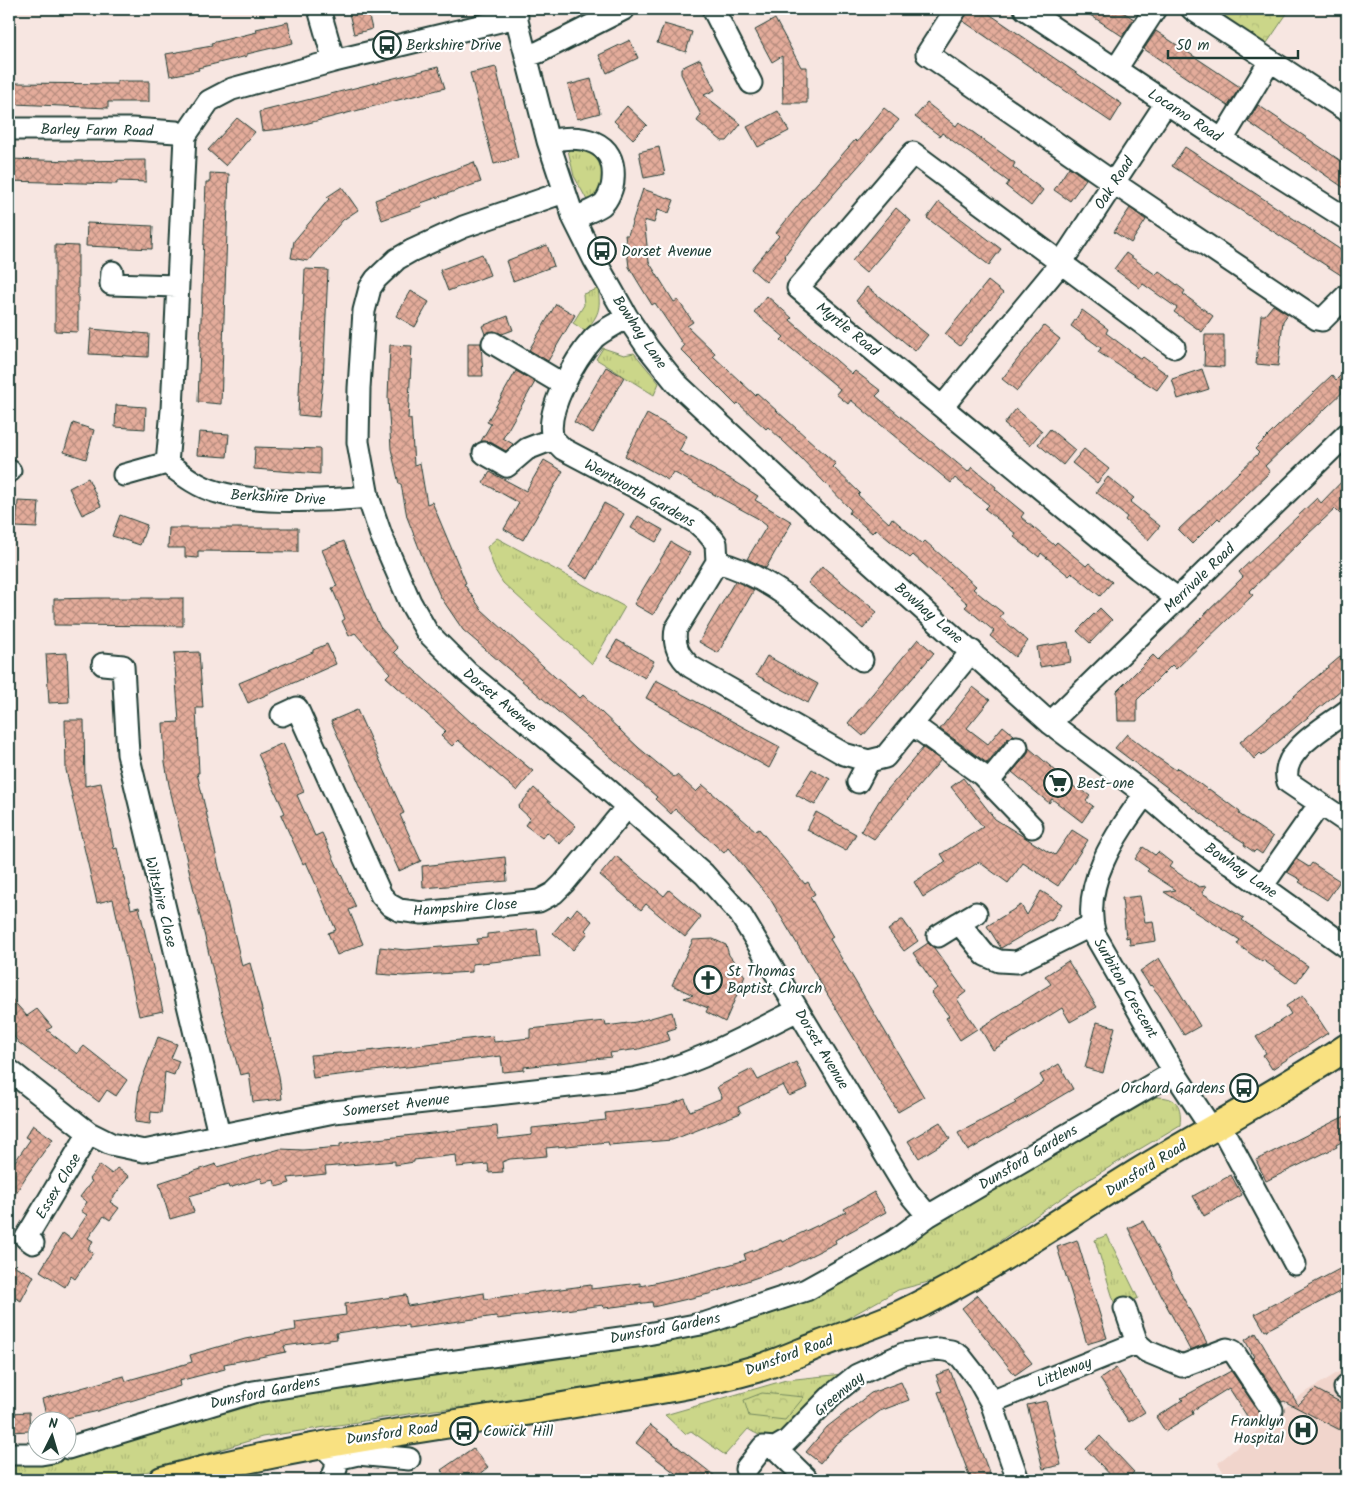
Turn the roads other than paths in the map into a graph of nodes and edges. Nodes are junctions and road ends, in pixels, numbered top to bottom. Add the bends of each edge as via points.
1 (319, 9) edge
2 (624, 9) edge
3 (713, 9) edge
4 (956, 9) edge
5 (1025, 9) edge
6 (1155, 9) edge
7 (1192, 9) edge
8 (515, 13) edge
9 (526, 56) junction
10 (334, 61) junction
11 (1270, 62) junction
12 (1116, 69) junction
13 (751, 83) dead end
14 (1166, 103) junction
15 (1347, 110) edge
16 (9, 129) edge
17 (185, 136) junction
18 (1222, 140) junction
19 (548, 141) junction
20 (1114, 183) junction
21 (564, 192) junction
22 (574, 219) junction
23 (1347, 219) edge
24 (1061, 262) junction
25 (111, 286) dead end
26 (177, 286) junction
27 (1347, 296) edge
28 (627, 317) junction
29 (493, 343) dead end
30 (1174, 347) dead end
31 (564, 385) junction
32 (943, 406) junction
33 (1347, 434) edge
34 (552, 440) junction
35 (484, 453) dead end
36 (167, 463) junction
37 (124, 475) dead end
38 (368, 497) junction
39 (717, 562) junction
40 (1178, 599) junction
41 (972, 652) junction
42 (862, 660) dead end
43 (122, 666) dead end
44 (296, 709) dead end
45 (1347, 711) edge
46 (1050, 723) junction
47 (913, 725) junction
48 (1017, 747) dead end
49 (869, 761) junction
50 (989, 781) junction
51 (858, 782) dead end
52 (1145, 794) junction
53 (1319, 806) junction
54 (626, 807) junction
55 (1347, 822) edge
56 (1032, 827) dead end
57 (1263, 885) junction
58 (1092, 925) junction
59 (938, 936) dead end
60 (1347, 947) edge
61 (798, 1010) junction
62 (1347, 1047) edge
63 (9, 1070) edge
64 (1174, 1072) junction
65 (1215, 1126) junction
66 (90, 1133) junction
67 (219, 1134) junction
68 (928, 1216) junction
69 (23, 1237) edge
70 (1295, 1264) dead end
71 (1125, 1308) dead end
72 (1137, 1343) junction
73 (991, 1402) junction
74 (1272, 1410) dead end
75 (78, 1445) edge
76 (775, 1448) junction
77 (329, 1451) junction
78 (9, 1454) edge
79 (28, 1454) edge
80 (409, 1458) dead end
81 (746, 1469) dead end
82 (162, 1480) edge
83 (331, 1480) edge
84 (805, 1480) edge
85 (1018, 1480) edge

1 - 10 street
2 - 9 street
3 - 13 street
4 - 20 street via 927,54
5 - 12 street, Locarno Road
6 - 12 street
7 - 11 street
8 - 9 street, Bowhay Lane
8 - 10 street
9 - 19 street, Bowhay Lane
10 - 17 street via 232,89 209,101
11 - 15 street
11 - 18 street
12 - 14 street, Locarno Road
14 - 18 street, Locarno Road
14 - 20 street, Oak Road
16 - 17 street, Barley Farm Road via 132,129 176,132
17 - 26 street
18 - 23 street, Locarno Road
19 - 21 street, Bowhay Lane
19 - 22 street via 584,138 597,144 611,158 613,185 604,204
20 - 24 street, Oak Road
20 - 27 street via 1317,319 1322,320
21 - 22 street, Bowhay Lane
21 - 38 street, Dorset Avenue via 463,227 410,251 393,262 370,288 364,312 358,442
22 - 28 street, Bowhay Lane
24 - 30 street
24 - 32 street, Oak Road
24 - 32 street, Myrtle Road via 913,153 798,288
25 - 26 street
26 - 36 street
28 - 31 street via 596,336
28 - 41 street, Bowhay Lane via 676,383
29 - 31 street
31 - 34 street via 550,418
32 - 40 street, Myrtle Road
33 - 40 street, Merrivale Road
34 - 35 street via 527,449 507,466
34 - 39 street, Wentworth Gardens via 696,523 716,543
36 - 37 street
36 - 38 street, Berkshire Drive via 202,486 238,497 330,500
38 - 54 street, Dorset Avenue via 372,514 410,602 427,632 467,672
39 - 42 street via 745,570 779,590
39 - 49 street via 676,629 674,641 681,658 691,667 844,754
40 - 46 street, Merrivale Road
41 - 46 street, Bowhay Lane
41 - 47 street
43 - 67 street, Wiltshire Close via 128,754
44 - 54 street, Hampshire Close via 381,895 399,910 422,913 539,901 564,884
45 - 53 street via 1296,750 1284,772 1288,782
46 - 52 street, Bowhay Lane
47 - 49 street via 885,757
47 - 50 street
48 - 50 street
49 - 51 street
50 - 56 street
52 - 57 street, Bowhay Lane via 1202,843
52 - 58 street, Surbiton Crescent via 1110,847 1098,876
53 - 55 street
53 - 57 street
54 - 61 street, Dorset Avenue via 727,898 758,942
57 - 60 street, Bowhay Lane
58 - 59 street via 1013,962 985,955 967,918
58 - 64 street, Surbiton Crescent
61 - 67 street, Somerset Avenue via 708,1054 634,1079 334,1112
61 - 68 street, Dorset Avenue via 908,1192
62 - 65 main road, Dunsford Road
63 - 66 street, Somerset Avenue
64 - 65 street
64 - 68 street, Dunsford Gardens
65 - 70 street
65 - 77 main road, Dunsford Road via 953,1286 899,1314 758,1368 678,1387 504,1416
66 - 67 street, Somerset Avenue via 111,1144 144,1151
66 - 69 street, Essex Close
68 - 75 street, Dunsford Gardens via 894,1241 806,1290 706,1323 253,1392
71 - 72 street
72 - 73 street, Littleway
72 - 74 street via 1146,1351 1182,1366 1227,1349 1233,1351
73 - 76 street, Greenway via 968,1363 952,1351 928,1349 903,1354 857,1375 832,1395 787,1441
73 - 85 street, Greenway
76 - 81 street, Greenway via 762,1447
76 - 84 street
77 - 80 street
77 - 82 main road, Dunsford Road via 231,1462
77 - 83 street via 336,1468
78 - 79 street

